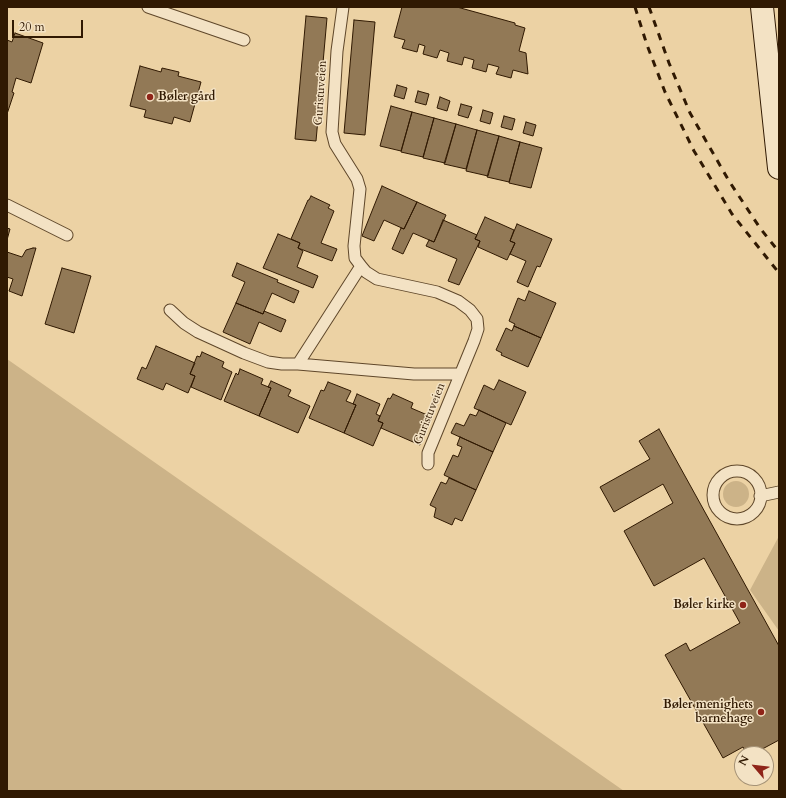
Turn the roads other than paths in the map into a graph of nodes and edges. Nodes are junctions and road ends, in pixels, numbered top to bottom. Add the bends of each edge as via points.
1 (148, 7) edge
2 (343, 7) edge
3 (762, 7) edge
4 (244, 40) dead end
5 (779, 168) edge
6 (7, 205) edge
7 (67, 235) dead end
8 (361, 266) junction
9 (170, 310) dead end
10 (298, 364) junction
11 (460, 374) junction
12 (428, 464) dead end
13 (779, 492) edge
14 (760, 496) junction

1 - 4 lane
2 - 8 lane, Guristuveien via 337,51 332,132 335,144 357,179 360,189 354,246 355,258
3 - 5 main road
6 - 7 lane
8 - 10 lane
8 - 11 lane, Guristuveien via 377,279 437,292 458,301 470,310 478,319 478,329
9 - 10 lane, Guristuveien via 198,332 244,353 268,362
10 - 11 lane, Guristuveien via 414,374
11 - 12 lane, Guristuveien via 428,453
13 - 14 lane
14 - 14 lane via 753,512 749,516 737,519 719,511 714,503 713,494 715,485 722,477 739,472 748,474 754,480 759,487

